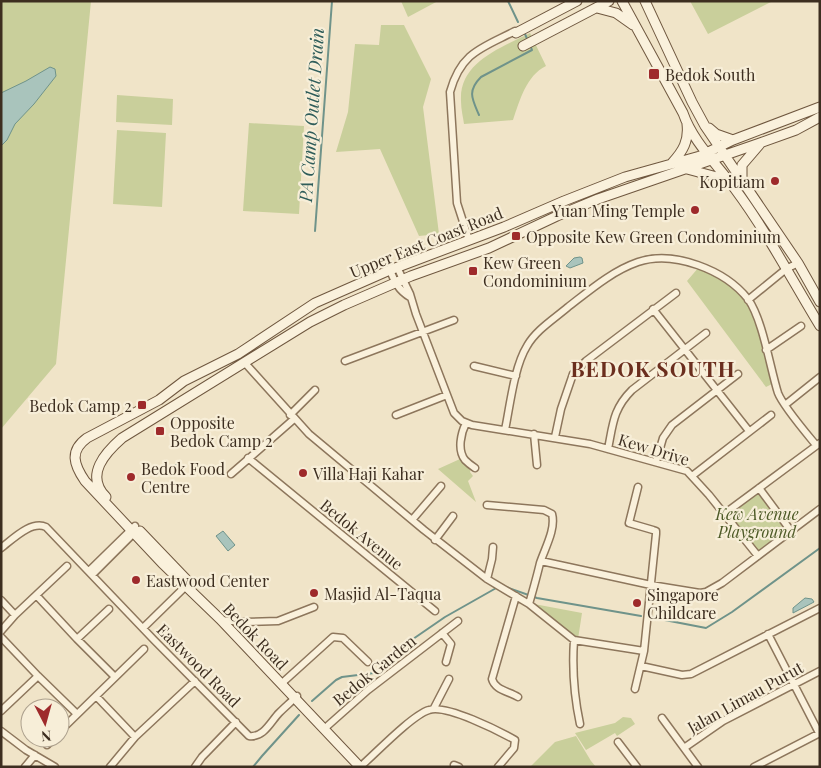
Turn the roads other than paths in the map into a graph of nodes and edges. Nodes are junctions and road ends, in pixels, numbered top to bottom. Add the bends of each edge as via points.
1 (577, 1) edge
2 (609, 1) edge
3 (622, 1) edge
4 (645, 1) edge
5 (650, 1) edge
6 (597, 8) junction
7 (654, 20) junction
8 (635, 26) junction
9 (516, 32) joint
10 (523, 46) dead end
11 (820, 107) edge
12 (820, 117) edge
13 (687, 124) junction
14 (705, 126) junction
15 (733, 140) junction
16 (760, 144) junction
17 (718, 147) junction
18 (724, 155) junction
19 (708, 156) junction
20 (672, 163) junction
21 (687, 169) junction
22 (742, 180) junction
23 (734, 188) junction
24 (469, 240) junction
25 (798, 263) junction
26 (393, 268) junction
27 (786, 269) junction
28 (399, 281) junction
29 (676, 293) dead end
30 (748, 300) junction
31 (820, 302) edge
32 (654, 309) junction
33 (454, 320) dead end
34 (801, 326) dead end
35 (820, 326) edge
36 (423, 332) junction
37 (706, 333) dead end
38 (685, 350) junction
39 (766, 350) junction
40 (345, 361) dead end
41 (245, 363) junction
42 (474, 366) dead end
43 (738, 374) dead end
44 (516, 376) junction
45 (820, 377) edge
46 (315, 390) dead end
47 (716, 390) junction
48 (447, 395) junction
49 (785, 405) junction
50 (396, 415) dead end
51 (771, 415) dead end
52 (292, 417) junction
53 (116, 423) junction
54 (466, 423) junction
55 (505, 430) junction
56 (749, 431) junction
57 (534, 434) junction
58 (127, 435) junction
59 (555, 437) junction
60 (818, 444) edge
61 (608, 449) junction
62 (75, 458) joint
63 (248, 458) junction
64 (656, 462) junction
65 (536, 465) dead end
66 (475, 468) dead end
67 (98, 473) joint
68 (231, 474) dead end
69 (692, 476) junction
70 (441, 486) dead end
71 (638, 488) dead end
72 (759, 488) junction
73 (487, 505) dead end
74 (820, 510) edge
75 (724, 514) junction
76 (453, 516) dead end
77 (412, 520) junction
78 (134, 530) junction
79 (791, 531) junction
80 (435, 540) junction
81 (493, 547) dead end
82 (1, 548) edge
83 (758, 556) junction
84 (541, 561) junction
85 (67, 566) dead end
86 (91, 573) junction
87 (486, 579) junction
88 (187, 584) junction
89 (651, 585) junction
90 (38, 596) junction
91 (516, 596) junction
92 (1, 600) edge
93 (529, 604) junction
94 (314, 607) dead end
95 (820, 608) edge
96 (110, 609) dead end
97 (435, 611) dead end
98 (15, 616) junction
99 (223, 620) junction
100 (458, 621) dead end
101 (142, 628) junction
102 (1, 631) edge
103 (442, 633) junction
104 (768, 634) junction
105 (1, 638) edge
106 (77, 639) junction
107 (574, 640) junction
108 (144, 649) dead end
109 (644, 651) junction
110 (368, 662) dead end
111 (446, 662) dead end
112 (641, 666) junction
113 (820, 671) edge
114 (38, 676) junction
115 (115, 677) junction
116 (449, 679) dead end
117 (195, 680) junction
118 (283, 682) junction
119 (794, 684) junction
120 (635, 689) dead end
121 (96, 696) junction
122 (296, 697) junction
123 (518, 697) dead end
124 (434, 708) junction
125 (1, 711) edge
126 (77, 714) junction
127 (662, 718) dead end
128 (70, 721) edge
129 (236, 722) junction
130 (580, 724) dead end
131 (325, 728) junction
132 (1, 731) edge
133 (820, 733) edge
134 (135, 737) junction
135 (618, 742) dead end
136 (684, 748) junction
137 (35, 755) junction
138 (362, 766) edge
139 (24, 767) edge
140 (55, 767) edge
141 (110, 767) edge
142 (195, 767) edge
143 (498, 767) edge
144 (637, 767) edge
145 (698, 767) edge
146 (754, 767) edge

1 - 9 main road
2 - 6 main road
3 - 8 main road
4 - 7 main road
5 - 7 main road
6 - 8 main road via 616,13
6 - 10 main road
7 - 14 main road
8 - 13 main road
9 - 24 street via 469,56 459,67 450,92 457,203
11 - 15 main road, Upper East Coast Road
12 - 16 main road, Upper East Coast Road
13 - 19 main road
13 - 20 main road via 686,145
14 - 15 main road
14 - 17 main road
15 - 17 main road, Upper East Coast Road
16 - 18 main road, Upper East Coast Road
16 - 22 main road via 744,161
17 - 18 main road
17 - 19 main road, Upper East Coast Road
18 - 19 main road, Upper East Coast Road
18 - 22 main road
19 - 20 main road, Upper East Coast Road
19 - 21 main road, Upper East Coast Road
19 - 23 main road
20 - 24 main road, Upper East Coast Road via 625,177
21 - 23 main road via 722,179
21 - 28 main road, Upper East Coast Road via 598,199 478,253
22 - 25 main road
23 - 27 main road
24 - 26 main road, Upper East Coast Road
25 - 27 street
25 - 31 main road
26 - 28 street
26 - 53 main road, Upper East Coast Road via 315,303 238,354 184,381 158,400
27 - 30 street
27 - 35 main road
28 - 36 street via 410,298
28 - 41 main road, Upper East Coast Road via 310,322
29 - 32 street
30 - 39 street
30 - 44 street via 726,280 700,266 662,259 638,262 592,288 542,329 526,348
32 - 38 street
32 - 59 street via 573,374
33 - 36 street
34 - 39 street
36 - 40 street
36 - 48 street
37 - 38 street
38 - 47 street
38 - 61 street via 623,399 617,410
39 - 49 street via 778,393
41 - 52 street
41 - 58 main road, Upper East Coast Road
42 - 44 street
43 - 47 street
44 - 55 street
45 - 49 street
46 - 52 street
47 - 56 street
47 - 64 street via 666,431
48 - 50 street
48 - 54 street via 456,416
49 - 60 street
51 - 56 street
52 - 63 street
52 - 77 street
53 - 58 main road via 118,432
53 - 62 main road, Upper East Coast Road via 83,441
54 - 55 street, Kew Drive
54 - 66 street via 461,432 462,455
55 - 57 street, Kew Drive
56 - 69 street
57 - 59 street, Kew Drive
57 - 65 street
58 - 67 main road, Upper East Coast Road via 108,450
59 - 61 street, Kew Drive
60 - 72 street
61 - 64 street, Kew Drive
62 - 78 main road, Bedok Road via 77,469 85,481
63 - 68 street
63 - 97 street, Bedok Avenue
64 - 69 street, Kew Drive via 687,471
67 - 78 main road, Bedok Road via 102,494
69 - 75 street, Kew Drive
70 - 77 street
71 - 89 street via 629,523 656,531
72 - 75 street
72 - 79 street
73 - 84 street via 544,510 552,514 552,528
74 - 79 street
75 - 83 street, Kew Drive
76 - 80 street
77 - 80 street
78 - 86 street
78 - 88 main road, Bedok Road
79 - 83 street
80 - 87 street
81 - 87 street
82 - 86 street, Eastwood Road via 40,524
83 - 89 street via 706,592 694,593
84 - 89 street
84 - 93 street
85 - 90 street
86 - 101 street, Eastwood Road
87 - 91 street
88 - 99 main road, Bedok Road
88 - 101 street, Eastwood Road
89 - 109 street
90 - 98 street
90 - 106 street
91 - 93 street
91 - 123 street via 492,679 498,688
92 - 98 street
93 - 107 street
94 - 99 street via 278,621
95 - 104 street
96 - 106 street
98 - 102 street
99 - 118 main road, Bedok Road
100 - 103 street, Bedok Garden
101 - 117 street, Eastwood Road
103 - 111 street via 451,644
103 - 131 street, Bedok Garden
104 - 112 street via 691,674
104 - 119 street
105 - 114 street
106 - 115 street
107 - 109 street
107 - 130 street via 573,680
108 - 115 street
109 - 112 street
110 - 118 street via 345,640 333,637
112 - 120 street
113 - 119 street, Jalan Limau Purut
114 - 125 street
114 - 126 street
115 - 121 street
116 - 124 street
117 - 129 street, Eastwood Road
117 - 134 street
118 - 122 main road, Bedok Road
119 - 133 street
119 - 136 street, Jalan Limau Purut via 723,721
121 - 126 street
121 - 134 street
122 - 129 street, Eastwood Road via 256,736 248,735
122 - 131 main road, Bedok Road
124 - 138 street via 418,716
124 - 143 street via 457,713 515,740 513,749
126 - 128 street
127 - 136 street
129 - 142 street
131 - 138 main road, Bedok Road
132 - 137 street
133 - 146 street
134 - 141 street
135 - 144 street
136 - 145 street
137 - 139 street
137 - 140 street

